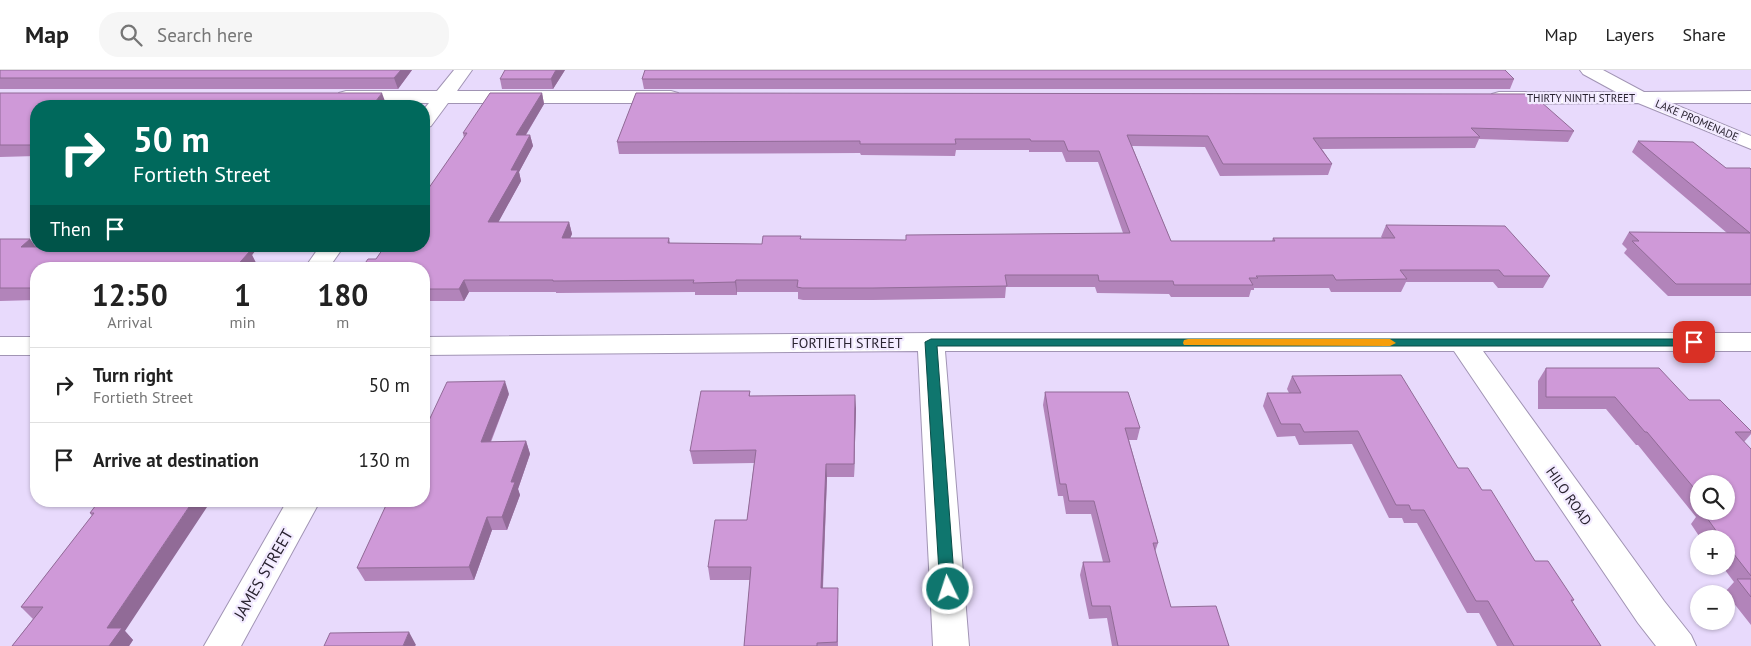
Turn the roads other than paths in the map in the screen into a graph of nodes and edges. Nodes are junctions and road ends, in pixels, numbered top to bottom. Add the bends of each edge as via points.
1 (463, 70) edge
2 (1589, 70) edge
3 (444, 96) junction
4 (689, 96) edge
5 (328, 97) edge
6 (1751, 97) edge
7 (1478, 98) edge
8 (1642, 98) junction
9 (430, 114) edge
10 (1751, 143) edge
11 (931, 342) junction
12 (1751, 342) edge
13 (1463, 343) junction
14 (0, 346) edge
15 (30, 346) edge
16 (430, 346) edge
17 (301, 507) edge
18 (222, 646) edge
19 (952, 646) edge
20 (1678, 646) edge

1 - 3 street
2 - 8 street, LAKE PROMENADE
3 - 4 street
3 - 5 street
3 - 9 street
6 - 8 street, THIRTY NINTH STREET
7 - 8 street, THIRTY NINTH STREET
8 - 10 street, LAKE PROMENADE
11 - 13 street, FORTIETH STREET
11 - 16 street, FORTIETH STREET
11 - 19 street
12 - 13 street, FORTIETH STREET
13 - 20 street, HILO ROAD
14 - 15 street
17 - 18 street, JAMES STREET

